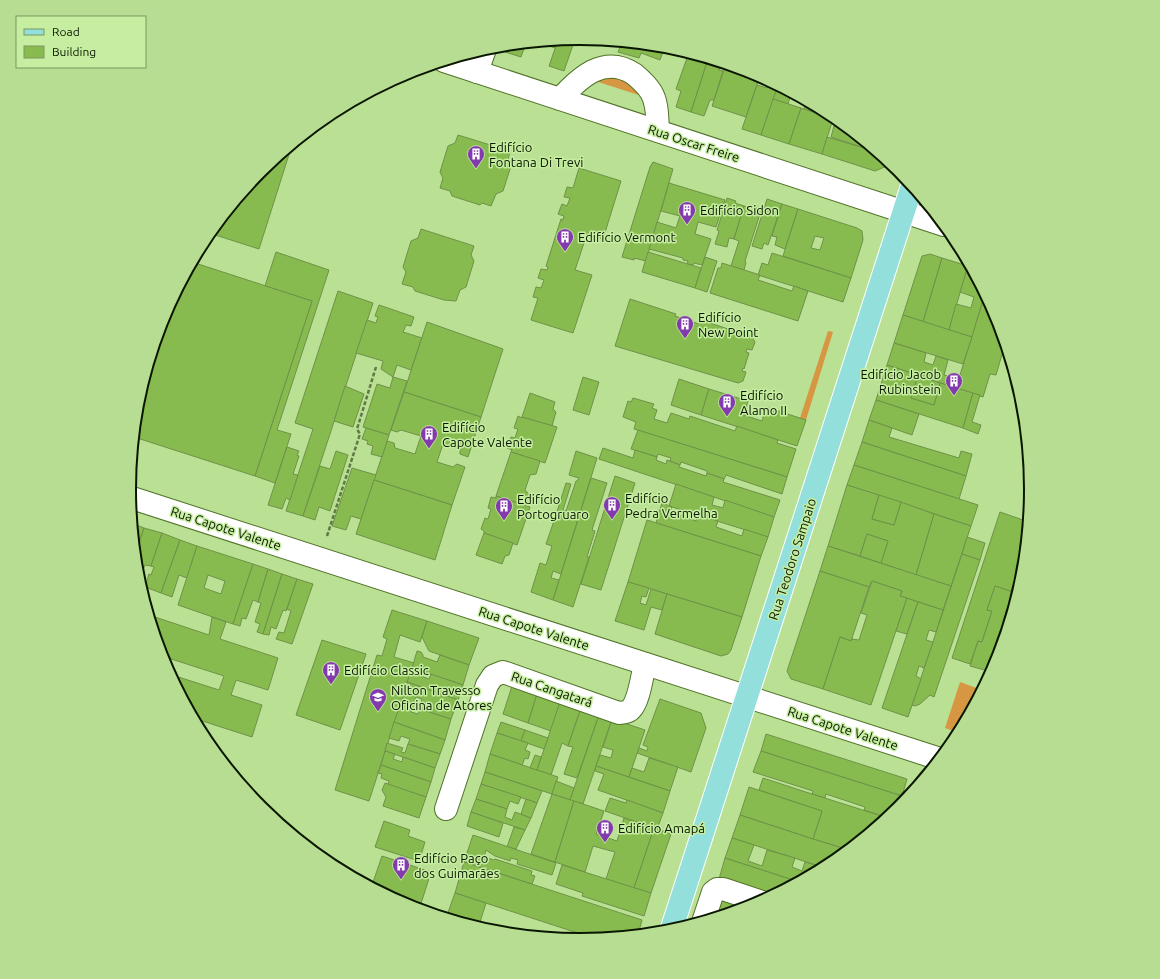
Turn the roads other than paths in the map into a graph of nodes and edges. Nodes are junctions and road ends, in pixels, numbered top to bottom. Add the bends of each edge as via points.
1 (482, 56) edge
2 (453, 64) edge
3 (477, 72) junction
4 (560, 99) junction
5 (658, 131) junction
6 (910, 192) edge
7 (904, 211) junction
8 (935, 222) edge
9 (136, 499) edge
10 (645, 664) junction
11 (747, 697) junction
12 (935, 757) edge
13 (446, 809) dead end
14 (753, 899) edge
15 (705, 916) edge
16 (673, 924) edge

1 - 3 street
2 - 3 street, Rua Oscar Freire
3 - 4 street, Rua Oscar Freire
4 - 5 street, Rua Oscar Freire
4 - 5 street via 590,72 602,67 616,66 640,79 651,92 656,107
5 - 7 street, Rua Oscar Freire
6 - 7 main road, Rua Teodoro Sampaio
7 - 8 street, Rua Oscar Freire
7 - 11 main road, Rua Teodoro Sampaio
9 - 10 street, Rua Capote Valente
10 - 11 street, Rua Capote Valente
10 - 13 street, Rua Cangatará via 635,704 630,710 619,713 503,672 493,676 487,685
11 - 12 street, Rua Capote Valente
11 - 16 main road, Rua Teodoro Sampaio
14 - 15 street via 717,889 713,892

